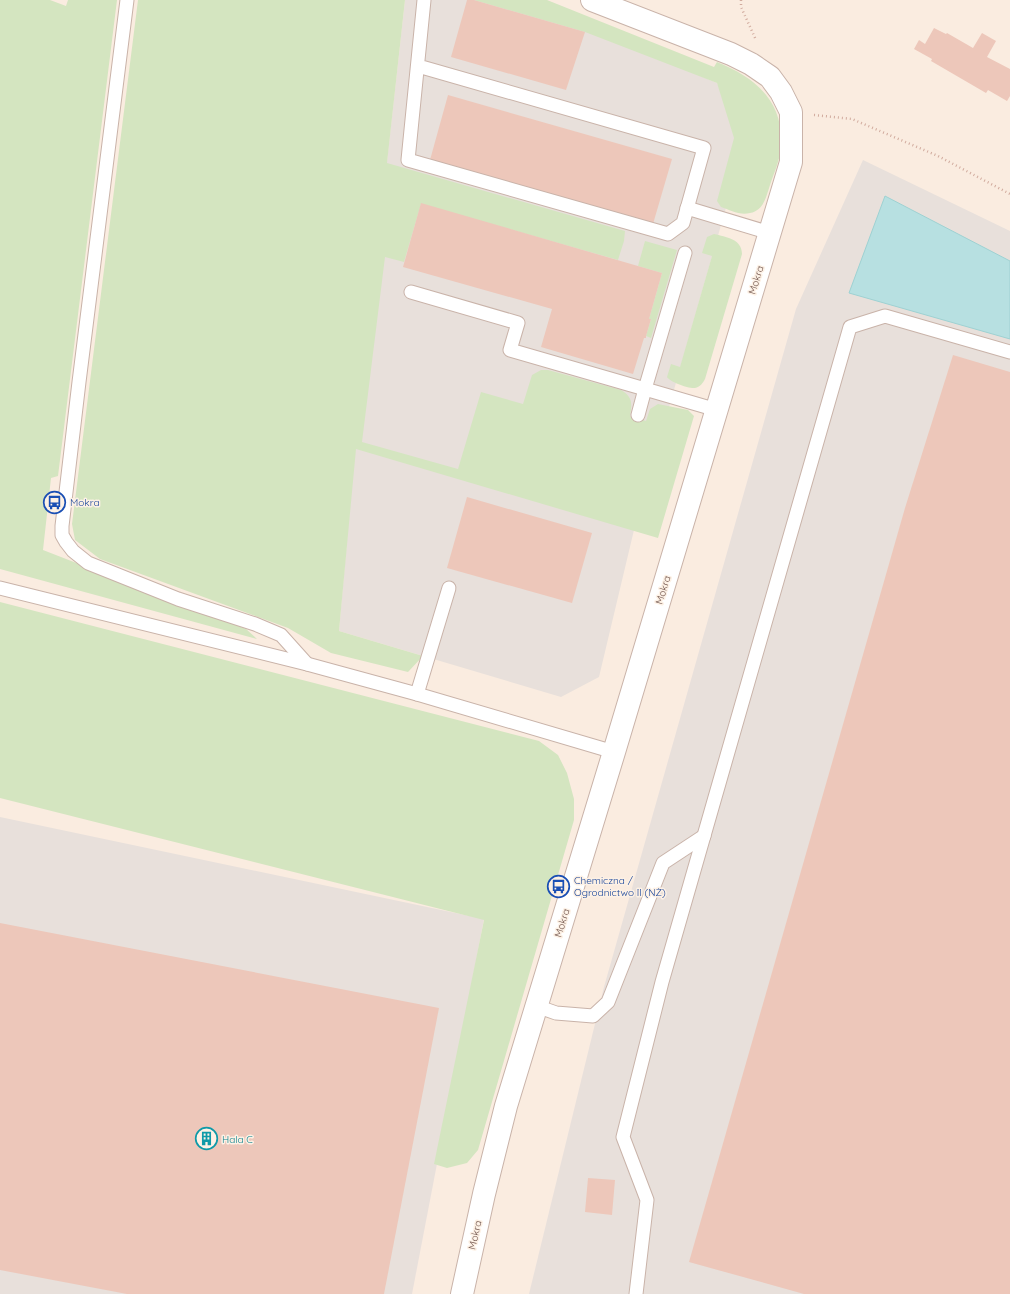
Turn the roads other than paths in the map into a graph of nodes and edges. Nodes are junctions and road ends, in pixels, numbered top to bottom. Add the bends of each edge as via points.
1 (127, 0) edge
2 (424, 0) edge
3 (592, 0) edge
4 (418, 66) junction
5 (687, 208) junction
6 (770, 233) junction
7 (686, 253) dead end
8 (411, 292) dead end
9 (1010, 352) edge
10 (645, 389) junction
11 (717, 410) junction
12 (638, 415) dead end
13 (0, 588) edge
14 (449, 588) dead end
15 (307, 664) junction
16 (417, 694) junction
17 (614, 752) junction
18 (704, 836) junction
19 (536, 1006) junction
20 (462, 1294) edge
21 (636, 1294) edge

1 - 15 lane via 62,535 73,551 88,563 281,635
2 - 4 lane
3 - 6 street, Mokra via 731,54 770,77 792,112 791,162
4 - 5 lane via 704,148
4 - 5 lane via 408,160 668,234 683,223
5 - 6 lane
6 - 11 street, Mokra
7 - 10 lane
8 - 10 lane via 518,323 510,350
9 - 18 lane via 885,316 850,327
10 - 11 lane
10 - 12 lane
11 - 17 street, Mokra
13 - 15 lane
14 - 16 lane
15 - 16 lane
16 - 17 lane
17 - 19 street, Mokra
18 - 19 lane via 662,863 608,1002 593,1016 556,1013
18 - 21 lane via 662,982 622,1137 647,1200
19 - 20 street, Mokra via 484,1194

